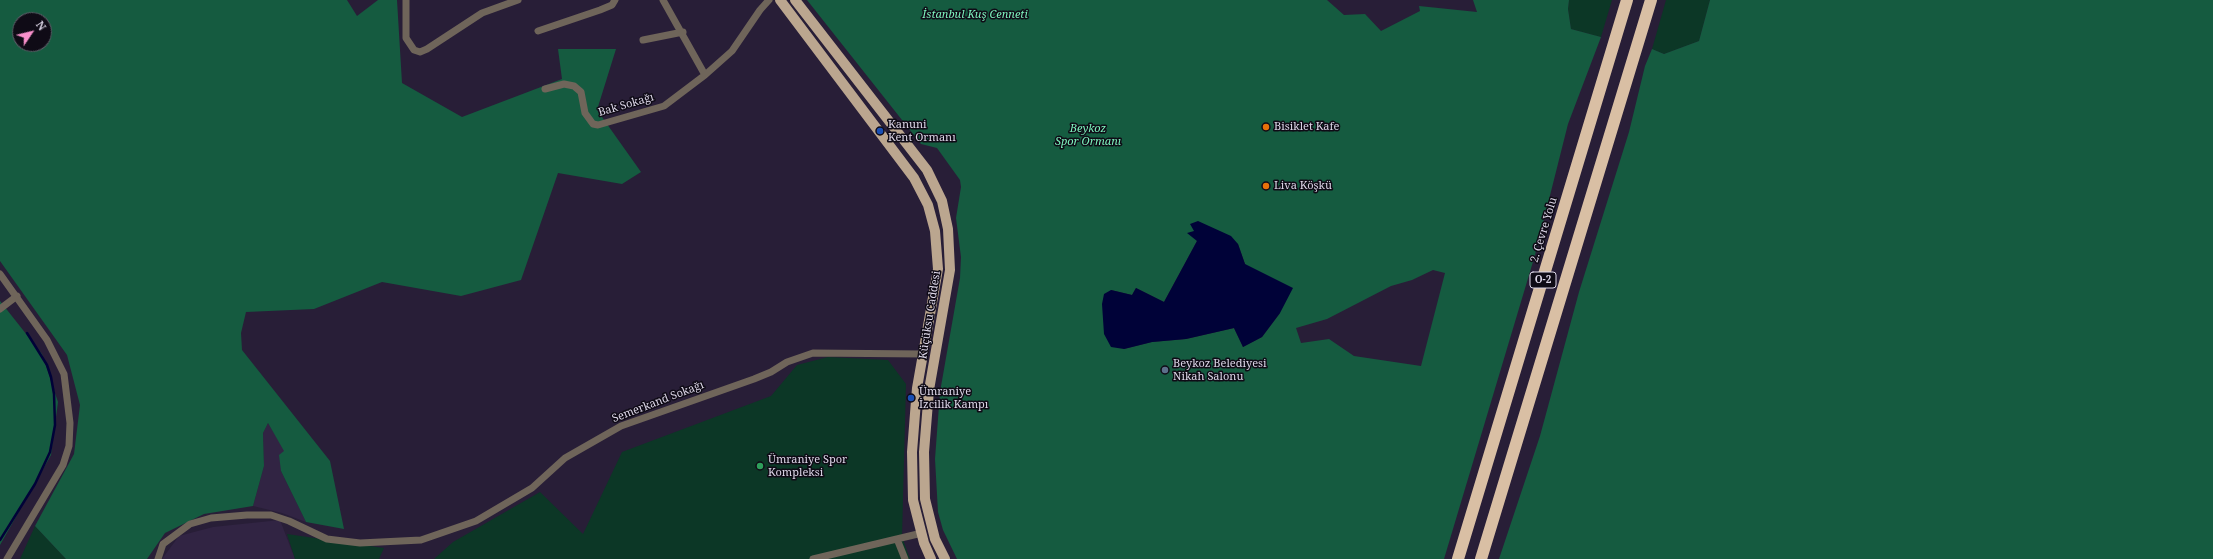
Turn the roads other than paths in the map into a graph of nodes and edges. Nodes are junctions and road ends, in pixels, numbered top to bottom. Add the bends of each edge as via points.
1 (406, 0) edge
2 (518, 0) edge
3 (615, 0) edge
4 (663, 0) edge
5 (769, 0) edge
6 (780, 0) edge
7 (795, 0) edge
8 (1628, 0) edge
9 (1651, 0) edge
10 (814, 26) junction
11 (538, 31) dead end
12 (683, 32) junction
13 (804, 32) junction
14 (643, 40) dead end
15 (705, 75) junction
16 (545, 89) dead end
17 (0, 274) edge
18 (935, 286) junction
19 (946, 288) junction
20 (17, 296) junction
21 (0, 309) edge
22 (923, 354) junction
23 (935, 355) junction
24 (932, 529) junction
25 (922, 533) junction
26 (897, 539) junction
27 (827, 557) edge
28 (7, 559) edge
29 (158, 559) edge
30 (814, 559) edge
31 (905, 559) edge
32 (932, 559) edge
33 (945, 559) edge
34 (1458, 559) edge
35 (1481, 559) edge

1 - 2 street via 406,38 414,50 420,52 482,13
3 - 11 street via 612,5 600,10
4 - 12 street
5 - 15 street via 732,51
6 - 13 main road, Küçüksu Caddesi
7 - 10 main road, Küçüksu Caddesi
8 - 34 highway, 2. Çevre Yolu / O-2
9 - 35 highway, O-2
10 - 13 main road
10 - 19 main road, Küçüksu Caddesi via 924,167 935,185 948,229 950,270
12 - 14 street
12 - 15 street
13 - 18 main road, Küçüksu Caddesi via 914,178 928,205 938,269
15 - 16 street, Bak Sokağı via 664,106 598,125 593,124 585,114 581,92 574,86 564,84
17 - 20 street
18 - 19 main road
18 - 22 main road, Küçüksu Caddesi
19 - 23 main road, Küçüksu Caddesi
20 - 21 street
20 - 28 street via 47,340 64,374 70,423 69,446 63,465
22 - 23 main road
22 - 25 main road, Küçüksu Caddesi via 912,452 913,500
22 - 29 street, Semerkand Sokağı via 813,354 787,362 754,379 621,426 565,458 532,488 476,521 421,540 360,543 327,539 271,515 247,515 211,518 190,524 163,544
23 - 24 main road, Küçüksu Caddesi via 929,390 924,452 925,499
24 - 25 main road
24 - 33 main road, Küçüksu Caddesi
25 - 26 street
25 - 32 main road, Küçüksu Caddesi
26 - 27 street
26 - 31 street
27 - 30 street

